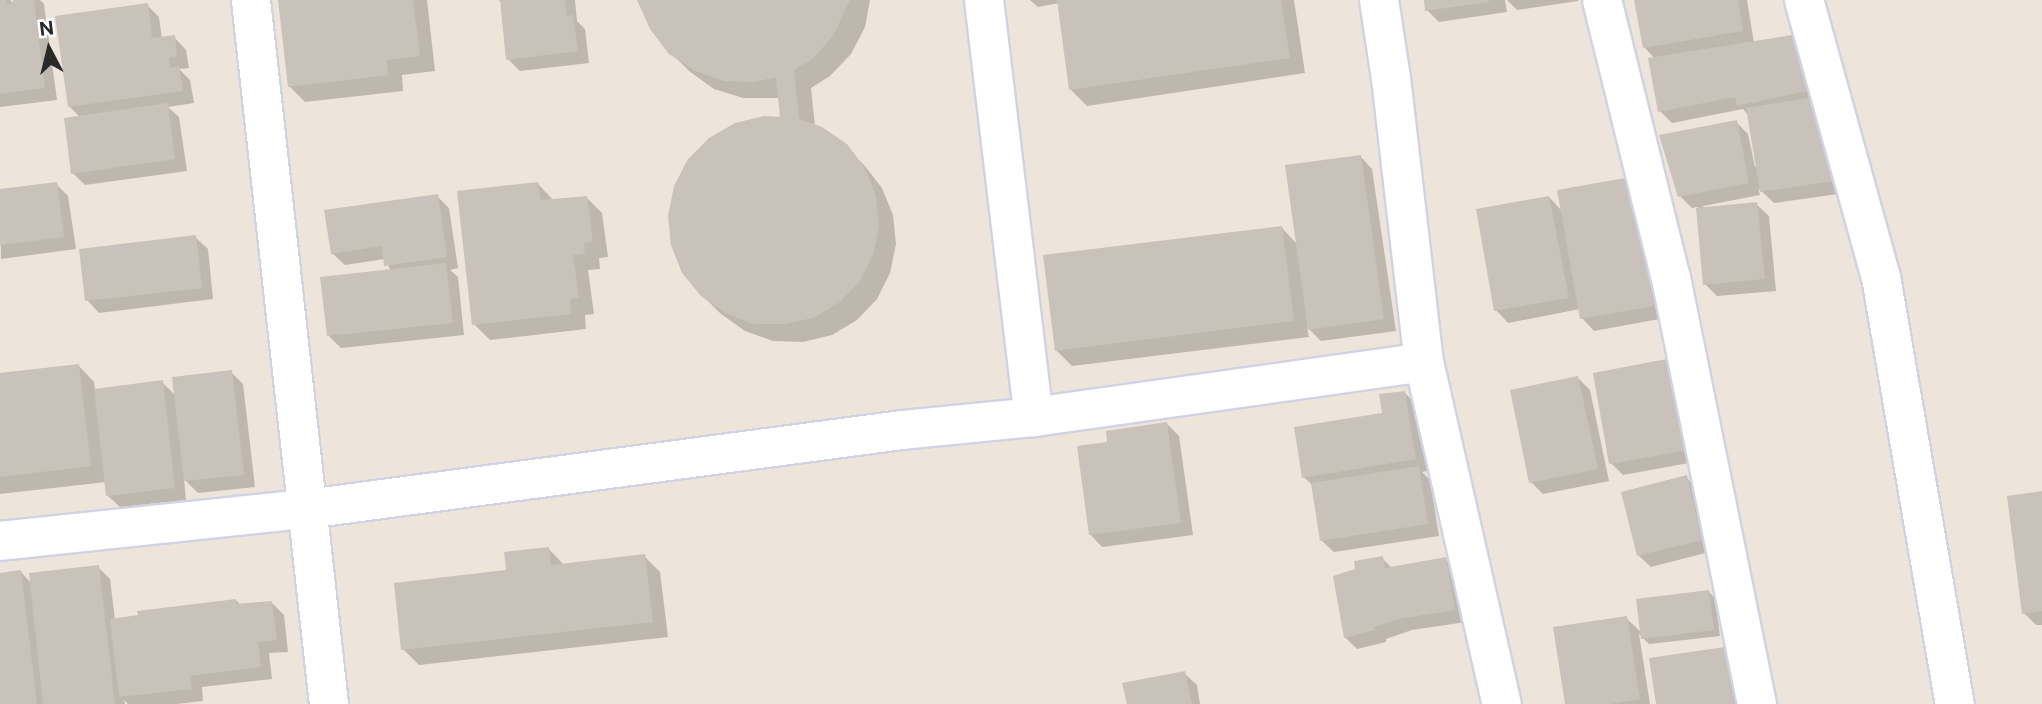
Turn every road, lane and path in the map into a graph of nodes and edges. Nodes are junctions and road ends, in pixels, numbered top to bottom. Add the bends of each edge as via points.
1 (251, 0) edge
2 (984, 0) edge
3 (1379, 0) edge
4 (1602, 0) edge
5 (1804, 0) edge
6 (1424, 362) junction
7 (1034, 417) junction
8 (307, 509) junction
9 (0, 541) edge
10 (328, 704) edge
11 (1503, 704) edge
12 (1757, 704) edge
13 (1955, 704) edge

1 - 8 street
2 - 7 street
3 - 6 street
4 - 12 street via 1671,278
5 - 13 street via 1881,277
6 - 7 street
6 - 11 street
7 - 8 street
8 - 9 street
8 - 10 street

